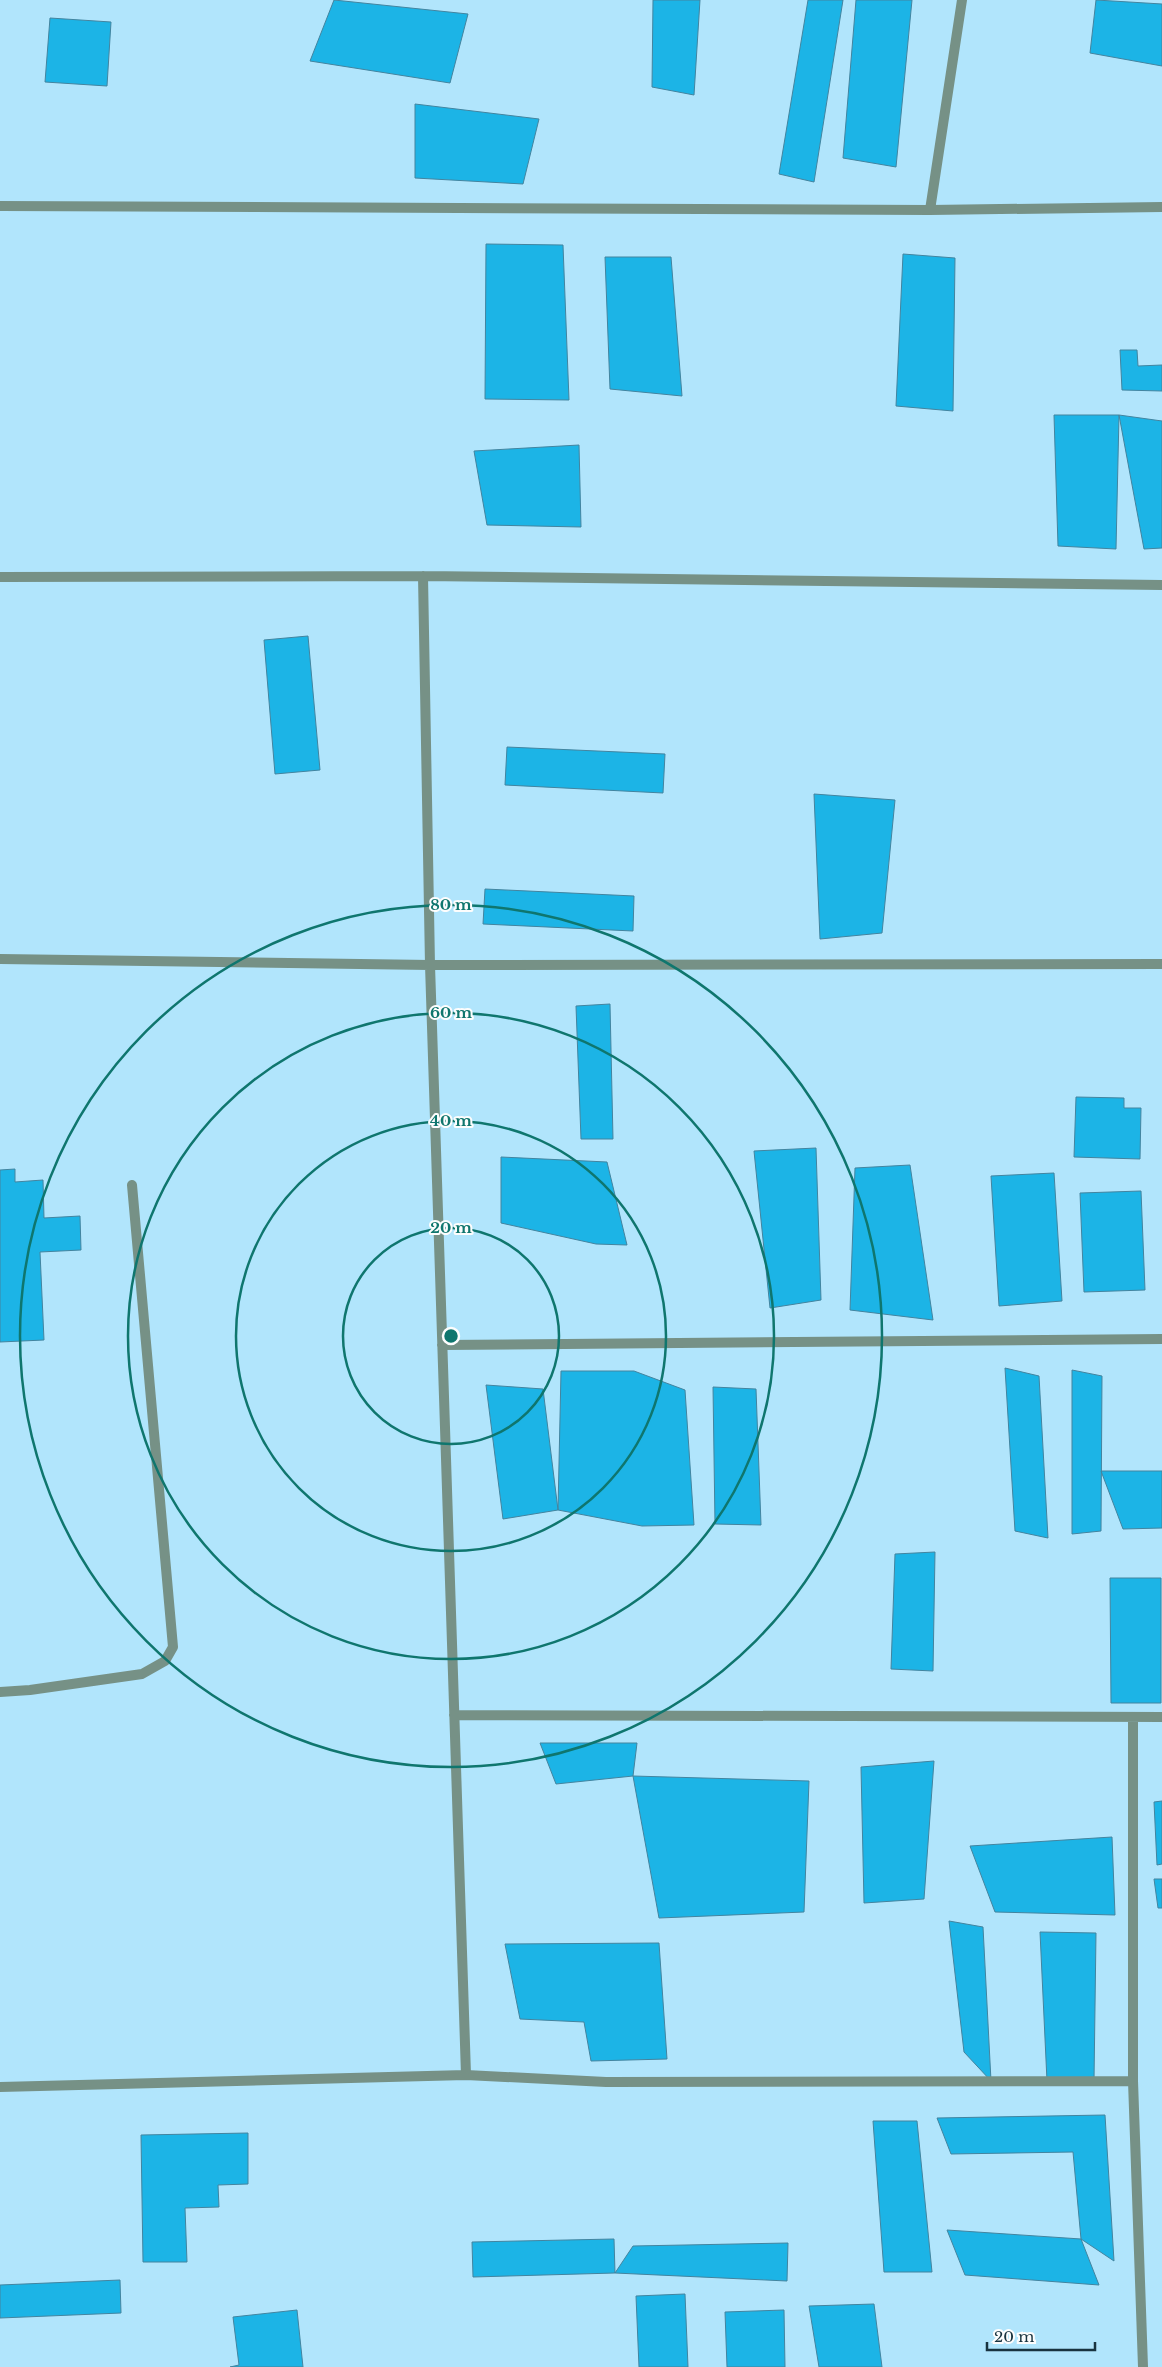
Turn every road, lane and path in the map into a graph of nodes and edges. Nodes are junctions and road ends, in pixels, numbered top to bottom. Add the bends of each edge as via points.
1 (962, 0) edge
2 (0, 206) edge
3 (1162, 207) edge
4 (930, 210) junction
5 (423, 576) junction
6 (0, 578) edge
7 (1162, 585) edge
8 (0, 959) edge
9 (1162, 964) edge
10 (430, 965) junction
11 (132, 1185) dead end
12 (1162, 1338) edge
13 (442, 1345) junction
14 (0, 1692) edge
15 (454, 1715) junction
16 (1133, 1717) junction
17 (1162, 1717) edge
18 (466, 2075) junction
19 (1133, 2081) junction
20 (0, 2087) edge
21 (1143, 2367) edge

1 - 4 street
2 - 4 street
3 - 4 street
5 - 6 street
5 - 7 street
5 - 10 street
8 - 10 street
9 - 10 street
10 - 13 street
11 - 14 street via 173,1647 165,1661 142,1674
12 - 13 street
13 - 15 street
15 - 16 street
15 - 18 street
16 - 17 street
16 - 19 street
18 - 19 street via 606,2082
18 - 20 street
19 - 21 street

